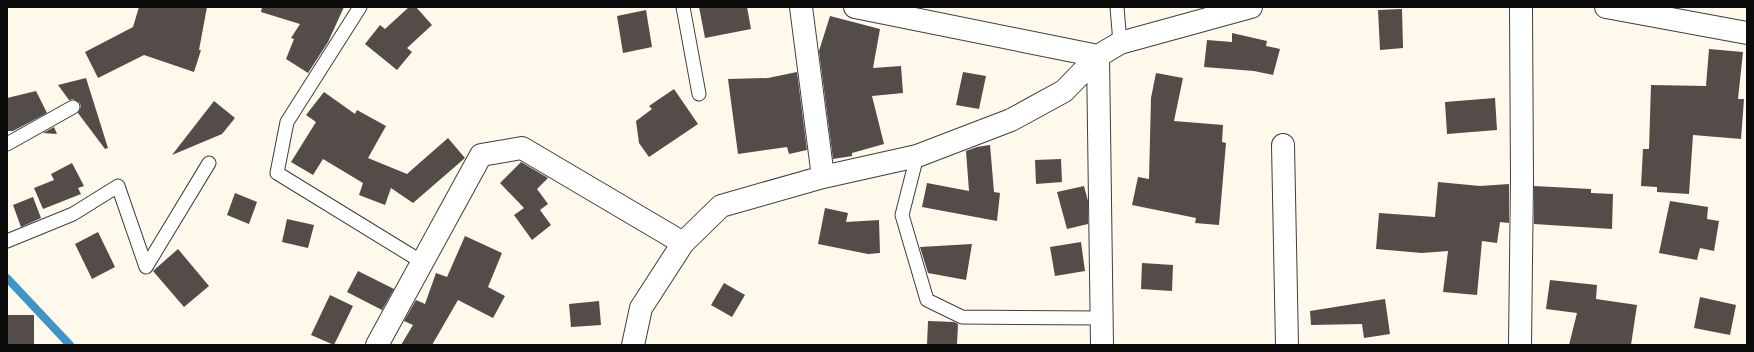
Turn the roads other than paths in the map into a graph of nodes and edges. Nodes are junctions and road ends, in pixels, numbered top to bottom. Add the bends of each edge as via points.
1 (360, 7) edge
2 (683, 7) edge
3 (801, 7) edge
4 (856, 7) edge
5 (1117, 7) edge
6 (1251, 7) edge
7 (1521, 7) edge
8 (1606, 7) edge
9 (1747, 33) edge
10 (1120, 43) junction
11 (1098, 56) junction
12 (699, 94) dead end
13 (73, 107) dead end
14 (7, 144) edge
15 (1283, 145) dead end
16 (917, 156) junction
17 (209, 163) dead end
18 (823, 177) junction
19 (7, 241) edge
20 (683, 243) junction
21 (422, 262) junction
22 (1101, 318) junction
23 (377, 345) edge
24 (634, 345) edge
25 (1102, 345) edge
26 (1287, 345) edge
27 (1520, 345) edge

1 - 21 lane via 286,122 277,173
2 - 12 lane
3 - 18 street
4 - 11 street
5 - 10 lane
6 - 10 street
7 - 27 street
8 - 9 street
10 - 11 street
11 - 16 street via 1064,91 1011,120
11 - 22 street
13 - 14 lane
15 - 26 street
16 - 18 street
16 - 22 lane via 902,215 927,300 962,317
17 - 19 lane via 146,267 118,186 73,214
18 - 20 street via 721,206
20 - 21 street via 522,148 481,155
20 - 24 street via 641,308
21 - 23 street
22 - 25 street

